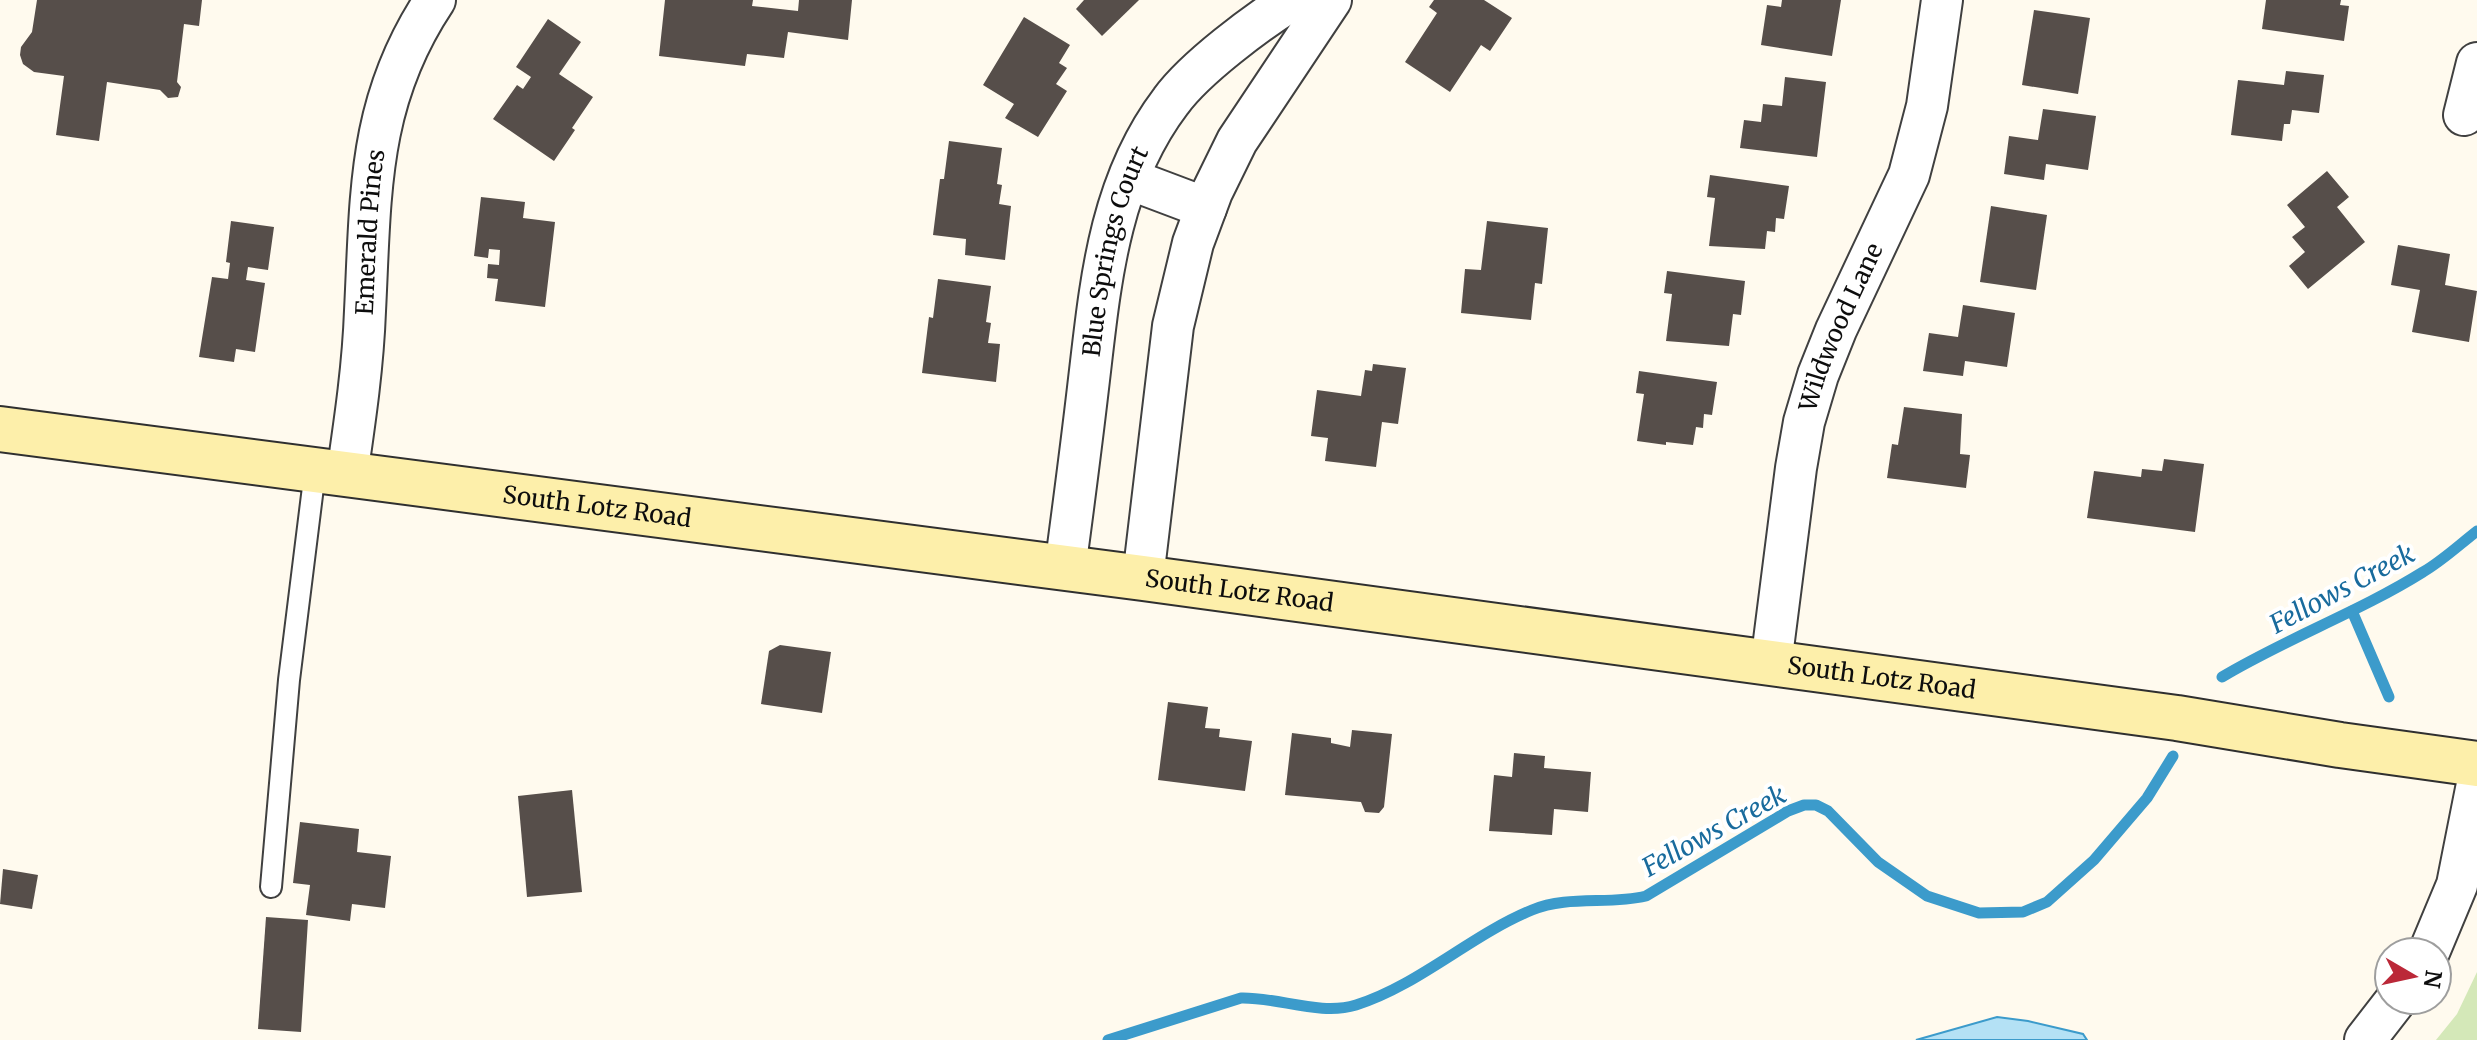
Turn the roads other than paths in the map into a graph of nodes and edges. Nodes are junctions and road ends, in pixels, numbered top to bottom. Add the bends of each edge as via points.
1 (435, 0) edge
2 (1292, 0) edge
3 (1331, 0) edge
4 (1942, 0) edge
5 (2477, 63) edge
6 (2464, 115) dead end
7 (1129, 179) junction
8 (1206, 208) junction
9 (0, 429) edge
10 (331, 473) junction
11 (1065, 569) junction
12 (1143, 578) junction
13 (1771, 664) junction
14 (2477, 764) edge
15 (2477, 784) edge
16 (271, 887) dead end
17 (2436, 936) edge
18 (2384, 1016) edge
19 (2365, 1040) edge

1 - 10 street, Emerald Pines via 394,78 373,162 361,369
2 - 7 street, Blue Springs Court via 1213,59 1172,99
3 - 8 street via 1237,141
4 - 13 street, Wildwood Lane via 1927,106 1909,175 1836,330 1804,422
5 - 6 street
7 - 8 street
7 - 11 street, Blue Springs Court via 1103,263
8 - 12 street via 1173,326
9 - 10 street, South Lotz Road
10 - 11 street, South Lotz Road
10 - 16 lane via 289,680
11 - 12 street, South Lotz Road
12 - 13 street, South Lotz Road
13 - 14 street, South Lotz Road
15 - 17 street via 2457,885
18 - 19 street

